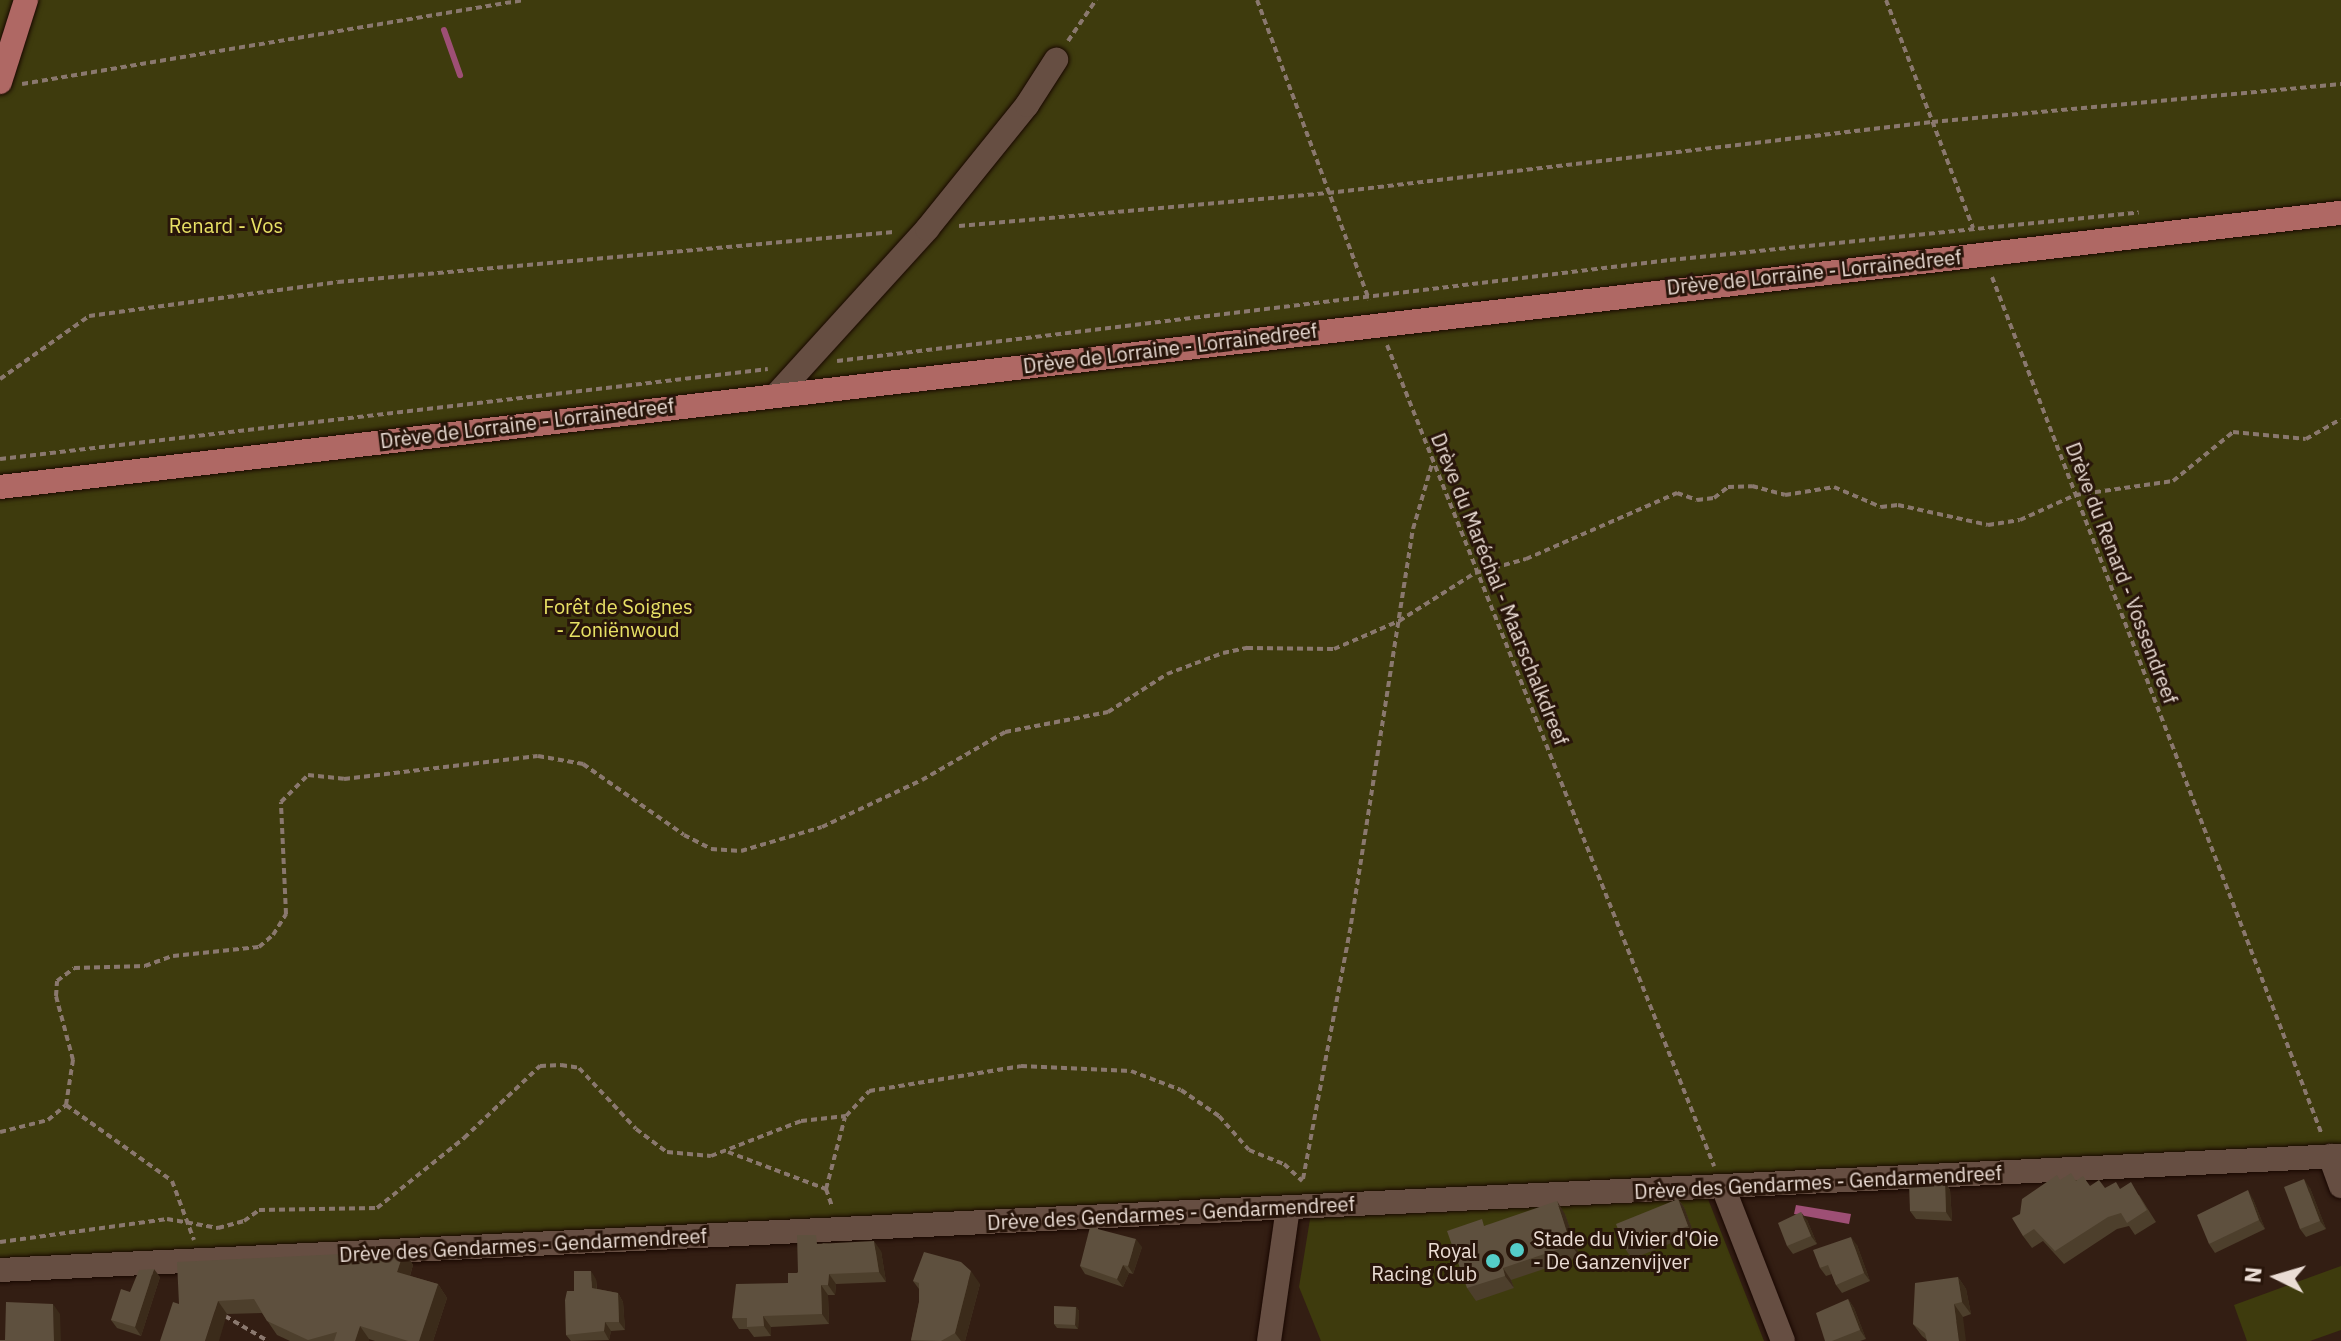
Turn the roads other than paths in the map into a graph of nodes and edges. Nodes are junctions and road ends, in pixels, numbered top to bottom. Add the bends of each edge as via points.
1 (26, 0) edge
2 (1056, 60) road end
3 (6, 84) edge
4 (2341, 213) edge
5 (778, 393) junction
6 (0, 487) edge
7 (2335, 1156) edge
8 (2341, 1186) edge
9 (1723, 1187) junction
10 (1294, 1206) junction
11 (0, 1270) edge
12 (1269, 1341) edge
13 (1783, 1341) edge

1 - 3 main road
2 - 5 street via 1027,105 927,229
4 - 5 main road, Drève de Lorraine - Lorrainedreef
5 - 6 main road, Drève de Lorraine - Lorrainedreef
7 - 8 street
7 - 9 street, Drève des Gendarmes - Gendarmendreef
9 - 10 street, Drève des Gendarmes - Gendarmendreef
9 - 13 street
10 - 11 street, Drève des Gendarmes - Gendarmendreef
10 - 12 street

